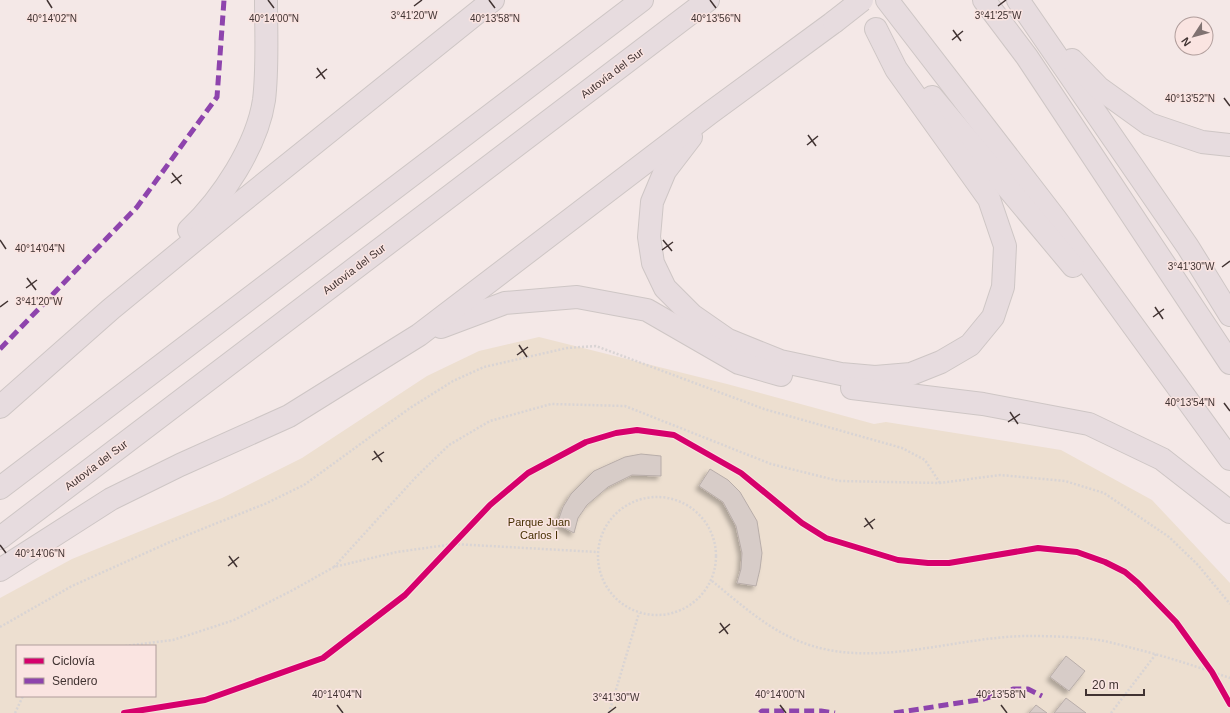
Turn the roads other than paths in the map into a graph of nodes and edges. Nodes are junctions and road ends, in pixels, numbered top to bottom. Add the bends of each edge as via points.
1 (266, 0) edge
2 (493, 0) edge
3 (642, 0) edge
4 (708, 0) edge
5 (854, 0) edge
6 (862, 0) edge
7 (887, 0) edge
8 (984, 0) edge
9 (1018, 0) edge
10 (1033, 21) junction
11 (876, 29) junction
12 (710, 113) junction
13 (1230, 144) edge
14 (112, 309) junction
15 (1230, 315) edge
16 (419, 335) junction
17 (1230, 363) edge
18 (0, 407) edge
19 (1212, 433) junction
20 (1230, 459) edge
21 (0, 488) edge
22 (1230, 512) edge
23 (0, 538) edge
24 (0, 570) edge

1 - 14 highway via 267,65 263,102 252,140 231,180 200,220 132,284
2 - 14 highway
3 - 21 highway
4 - 23 highway, Autovía del Sur
5 - 11 highway
6 - 12 highway, bridge
7 - 19 highway via 1055,218
8 - 17 highway via 1027,57
9 - 10 highway
10 - 13 highway via 1099,88 1149,124 1202,142
10 - 15 highway via 1188,247
11 - 12 highway via 896,69 989,199 1005,246 1003,287 993,317 970,345 941,362 911,374 875,377 841,374 780,361 728,340 692,315 665,288 653,263 649,237 652,202 665,170
11 - 19 highway
12 - 16 highway
14 - 18 highway
16 - 22 highway via 505,303 576,297 647,310 739,363 811,383 983,404 1089,424 1162,459
16 - 24 highway via 289,416 111,499
19 - 20 highway

